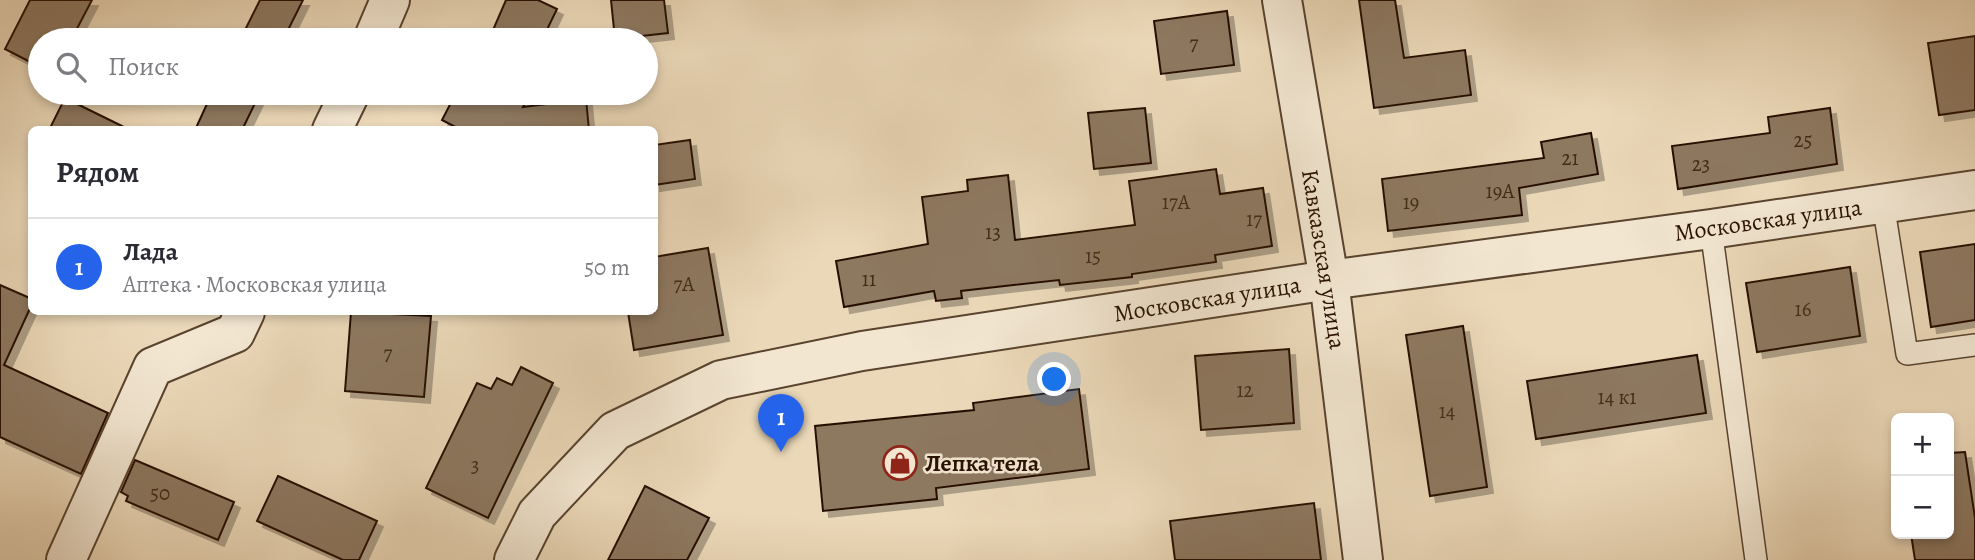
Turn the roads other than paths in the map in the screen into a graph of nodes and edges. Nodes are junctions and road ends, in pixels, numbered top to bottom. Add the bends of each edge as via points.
1 (390, 0) edge
2 (1282, 0) edge
3 (378, 28) edge
4 (344, 105) edge
5 (334, 126) edge
6 (1975, 190) edge
7 (1883, 203) junction
8 (1711, 229) junction
9 (1329, 280) junction
10 (244, 315) edge
11 (1975, 345) edge
12 (66, 560) edge
13 (514, 560) edge
14 (1363, 560) edge
15 (1756, 560) edge

1 - 3 street
2 - 9 street, Кавказская улица
4 - 5 street
6 - 7 street, Московская улица
7 - 8 street, Московская улица
7 - 11 lane via 1908,354
8 - 9 street, Московская улица
8 - 15 lane
9 - 13 street, Московская улица via 862,351 722,380 615,431 537,514
9 - 14 street, Кавказская улица
10 - 12 street via 235,333 153,367

